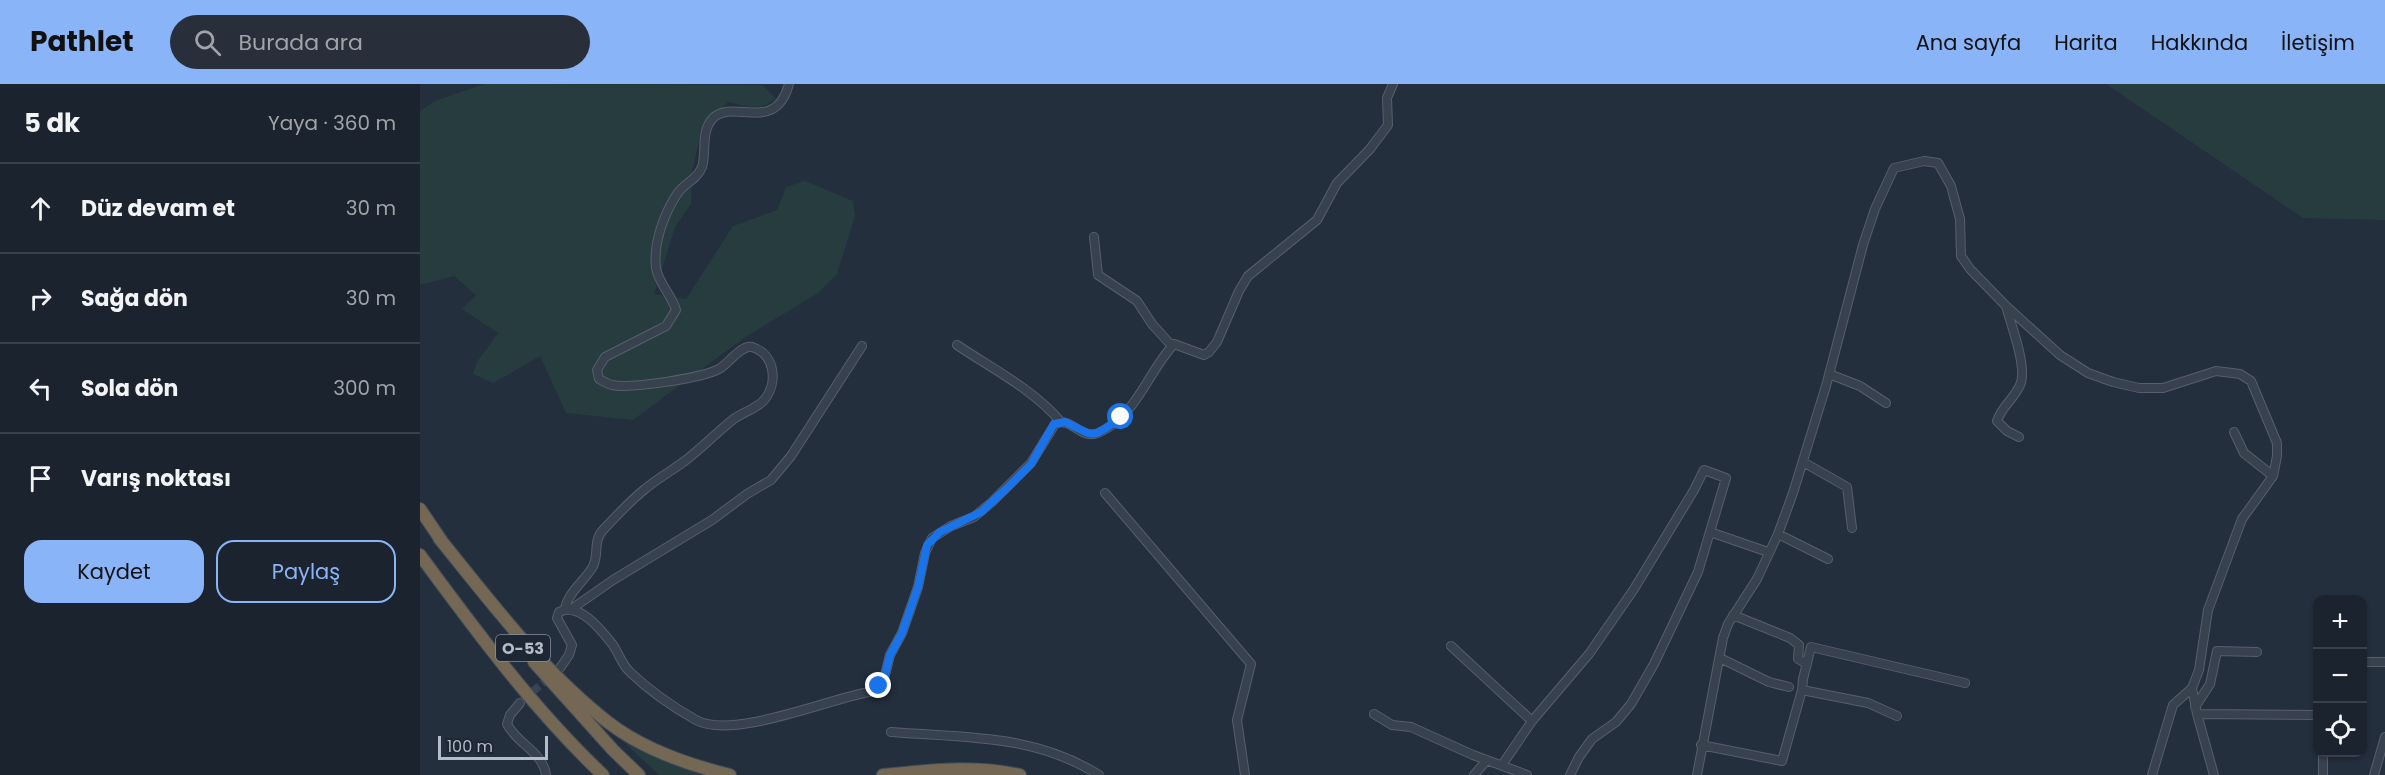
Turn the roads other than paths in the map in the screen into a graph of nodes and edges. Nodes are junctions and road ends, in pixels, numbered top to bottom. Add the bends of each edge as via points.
1 (789, 84) edge
2 (1393, 84) edge
3 (1094, 237) dead end
4 (2006, 306) junction
5 (1174, 344) junction
6 (957, 345) dead end
7 (861, 346) dead end
8 (1829, 374) junction
9 (1886, 404) dead end
10 (1060, 421) junction
11 (2234, 432) dead end
12 (2019, 437) dead end
13 (1803, 462) junction
14 (2273, 476) junction
15 (1105, 493) dead end
16 (420, 509) edge
17 (1852, 528) dead end
18 (1710, 532) junction
19 (1778, 534) junction
20 (439, 538) junction
21 (1768, 552) junction
22 (420, 555) edge
23 (1828, 560) dead end
24 (567, 610) junction
25 (1734, 615) junction
26 (1451, 646) dead end
27 (2257, 652) dead end
28 (1720, 658) junction
29 (2367, 662) edge
30 (2385, 662) edge
31 (1807, 664) junction
32 (560, 668) tunnel mouth
33 (1965, 683) dead end
34 (1789, 687) dead end
35 (2192, 688) junction
36 (1802, 690) junction
37 (520, 703) tunnel mouth
38 (2196, 710) junction
39 (1374, 714) dead end
40 (2313, 715) edge
41 (1897, 716) dead end
42 (1532, 721) junction
43 (891, 732) dead end
44 (2385, 736) edge
45 (1701, 744) junction
46 (2323, 757) edge
47 (1488, 760) junction
48 (1502, 765) junction
49 (546, 775) edge
50 (603, 775) edge
51 (639, 775) edge
52 (730, 775) edge
53 (883, 775) edge
54 (1020, 775) edge
55 (1099, 775) edge
56 (1245, 775) edge
57 (1474, 775) edge
58 (1527, 775) edge
59 (1570, 775) edge
60 (1697, 775) edge
61 (2152, 775) edge
62 (2214, 775) edge
63 (2323, 775) edge
64 (2374, 775) edge

1 - 24 street via 771,110 753,114 729,111 713,118 704,138 702,165 665,212 658,248 656,270 676,310 666,326 605,357 597,370 599,379 611,385 636,386 705,374 719,369 742,348 750,346 762,352 773,369 774,385 764,401 735,418 685,461 645,488 602,532 596,543 594,566 566,601
2 - 5 street via 1387,98 1388,125 1337,183 1317,220 1248,276 1213,348 1204,355
3 - 5 street via 1098,275 1137,301 1152,324
4 - 8 street via 1961,256 1960,219 1951,186 1938,163 1924,161 1894,168 1863,245
4 - 12 street via 2023,375 1997,421
4 - 14 street via 2060,356 2113,382 2163,388 2216,371 2240,374 2251,381 2277,443
5 - 10 street via 1129,410 1107,427 1089,435
6 - 10 street via 1029,393
7 - 24 street via 771,480
8 - 9 street via 1860,386
8 - 13 street
10 - 24 street via 1054,424 1031,464 992,502 974,517 932,538 884,679 869,692 741,725 699,722 627,670 593,622 579,612
11 - 14 street via 2244,453
13 - 17 street via 1847,487
13 - 19 street
14 - 35 street via 2242,519 2208,610 2199,670
15 - 56 street via 1251,664 1237,720
16 - 20 highway, O-53
18 - 21 street
18 - 42 street via 1726,478 1704,470 1628,598 1589,654
18 - 59 street via 1698,572 1631,704 1616,722 1592,739
19 - 21 street
19 - 23 street
20 - 51 highway, O-53 via 558,690
20 - 52 highway via 549,666 610,724 674,757
21 - 25 street via 1757,579
22 - 50 highway, O-53 via 539,707
24 - 32 street via 559,612 557,618 572,645
25 - 28 street via 1725,631
25 - 31 street via 1790,638 1799,645 1798,659
26 - 42 street
27 - 38 street via 2217,651 2211,684
28 - 34 street via 1769,682
28 - 45 street
29 - 30 street
31 - 33 street via 1811,647
31 - 36 street
35 - 38 street
35 - 61 street via 2173,705
36 - 41 street via 1868,703
36 - 45 street via 1782,760
37 - 49 street via 507,724 541,759
38 - 40 street
38 - 62 street
39 - 47 street via 1392,725 1411,727
42 - 48 street
43 - 55 street via 1014,741 1057,754
44 - 64 street
45 - 60 street
46 - 63 street
47 - 48 street
47 - 57 street
48 - 58 street
53 - 54 highway via 960,768

